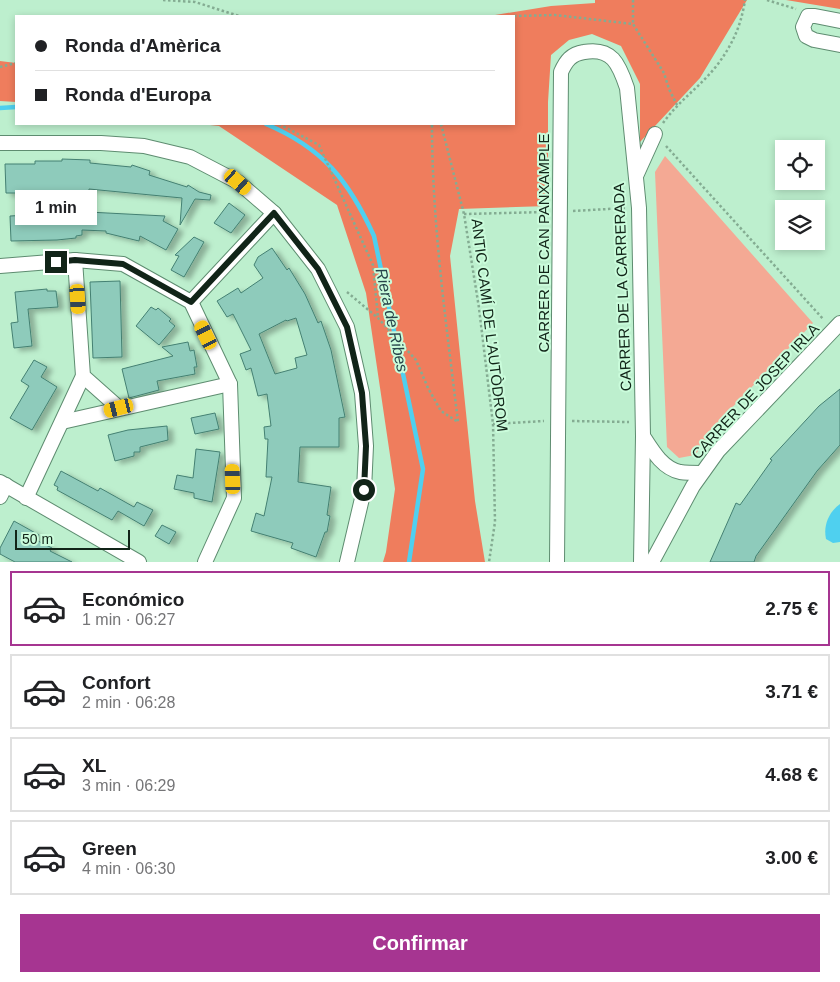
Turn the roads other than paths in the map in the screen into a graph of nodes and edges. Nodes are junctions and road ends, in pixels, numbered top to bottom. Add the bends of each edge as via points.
1 (840, 21) edge
2 (840, 45) edge
3 (655, 134) road end
4 (631, 138) joint
5 (0, 143) edge
6 (635, 177) junction
7 (274, 213) junction
8 (75, 260) junction
9 (0, 266) edge
10 (191, 302) junction
11 (837, 327) edge
12 (82, 376) junction
13 (230, 384) junction
14 (119, 408) junction
15 (62, 422) junction
16 (643, 436) junction
17 (701, 473) junction
18 (2, 488) edge
19 (26, 498) junction
20 (139, 562) edge
21 (205, 562) edge
22 (347, 562) edge
23 (557, 562) edge
24 (641, 562) edge
25 (652, 562) edge

1 - 2 street via 808,16 803,27 806,36 814,40
3 - 6 street
4 - 6 street, CARRER DE LA CARRERADA
4 - 23 street, CARRER DE CAN PANXAMPLE via 627,88 615,62 596,50 567,59 561,72
5 - 7 street via 144,146 190,157 238,182
6 - 16 street, CARRER DE LA CARRERADA via 639,208
7 - 10 street
7 - 22 street via 318,269 347,327 362,393 366,446 364,490
8 - 9 street
8 - 10 street via 123,264
8 - 12 street
10 - 13 street
11 - 17 street, CARRER DE JOSEP IRLA via 718,451
12 - 14 street
12 - 15 street
13 - 14 street
13 - 21 street via 234,498
14 - 15 street
15 - 19 street
16 - 17 street via 667,466 679,472
16 - 24 street, CARRER DE LA CARRERADA
17 - 25 street, CARRER DE JOSEP IRLA
18 - 19 street
19 - 20 street

